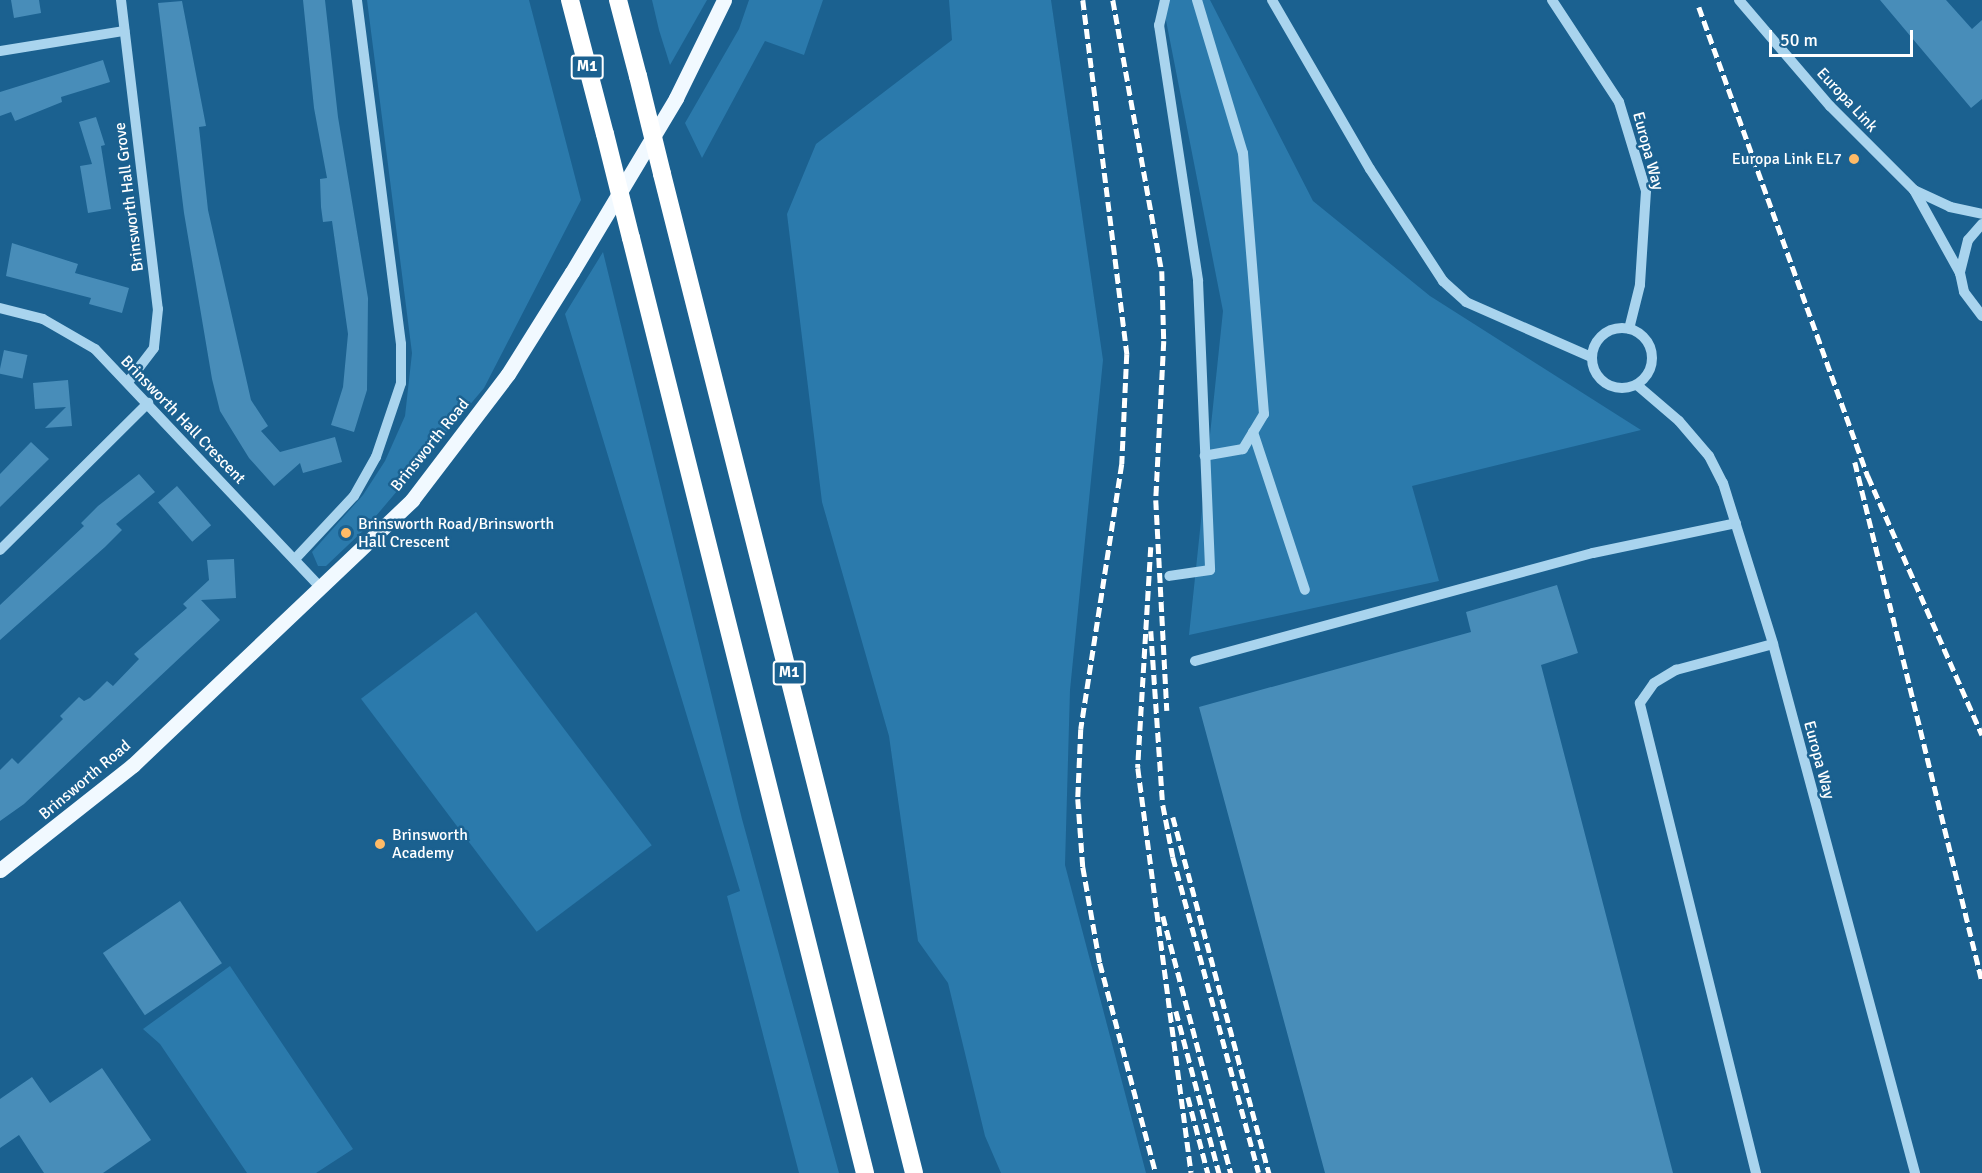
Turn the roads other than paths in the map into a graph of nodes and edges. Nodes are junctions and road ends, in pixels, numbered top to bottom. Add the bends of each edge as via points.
1 (121, 0) edge
2 (357, 0) edge
3 (570, 0) edge
4 (618, 0) edge
5 (724, 0) edge
6 (1165, 0) edge
7 (1197, 0) edge
8 (1272, 0) edge
9 (1551, 0) edge
10 (1739, 0) edge
11 (124, 31) junction
12 (0, 51) edge
13 (1914, 190) junction
14 (1982, 214) edge
15 (1982, 224) edge
16 (1960, 273) junction
17 (0, 308) edge
18 (1982, 316) edge
19 (1629, 328) junction
20 (1591, 357) junction
21 (128, 382) junction
22 (1637, 385) junction
23 (148, 403) junction
24 (1253, 432) junction
25 (1205, 456) junction
26 (1736, 522) junction
27 (0, 550) edge
28 (295, 559) junction
29 (1169, 576) dead end
30 (321, 588) junction
31 (1305, 590) dead end
32 (1773, 644) junction
33 (1195, 661) dead end
34 (0, 870) edge
35 (865, 1173) edge
36 (914, 1173) edge
37 (1756, 1173) edge
38 (1915, 1173) edge

1 - 11 street, Brinsworth Hall Grove
2 - 28 street, Brinsworth Road via 401,344 401,382 376,457 354,495
3 - 35 highway, M1, bridge
4 - 36 highway, M1, bridge
5 - 30 main road, Brinsworth Road via 676,98 508,374 412,500
6 - 25 street via 1159,25 1198,281
7 - 24 street via 1243,153 1263,414
8 - 20 street via 1370,169 1443,281 1466,302
9 - 19 street, Europa Way via 1619,102 1646,191 1640,285
10 - 13 street, Europa Link via 1830,106
11 - 12 street
11 - 21 street, Brinsworth Hall Grove via 158,309 154,348
13 - 14 street, Europa Link via 1950,207
13 - 16 street, Europa Link
15 - 16 street via 1968,240
16 - 18 street, Europa Link via 1964,292
17 - 21 street, Brinsworth Hall Crescent via 43,319 71,333
19 - 20 street via 1602,335
19 - 22 street via 1639,333 1652,351 1648,374
20 - 22 street via 1605,384 1621,388
21 - 23 street, Brinsworth Hall Crescent
22 - 26 street, Europa Way via 1709,456
23 - 27 street
23 - 28 street, Brinsworth Hall Crescent
24 - 25 street via 1243,449
24 - 31 street
25 - 29 street via 1210,570
26 - 32 street, Europa Way
26 - 33 street via 1593,553
28 - 30 street, Brinsworth Hall Crescent
30 - 34 main road, Brinsworth Road via 107,788
32 - 37 street via 1676,670 1654,683 1640,703
32 - 38 street, Europa Way

